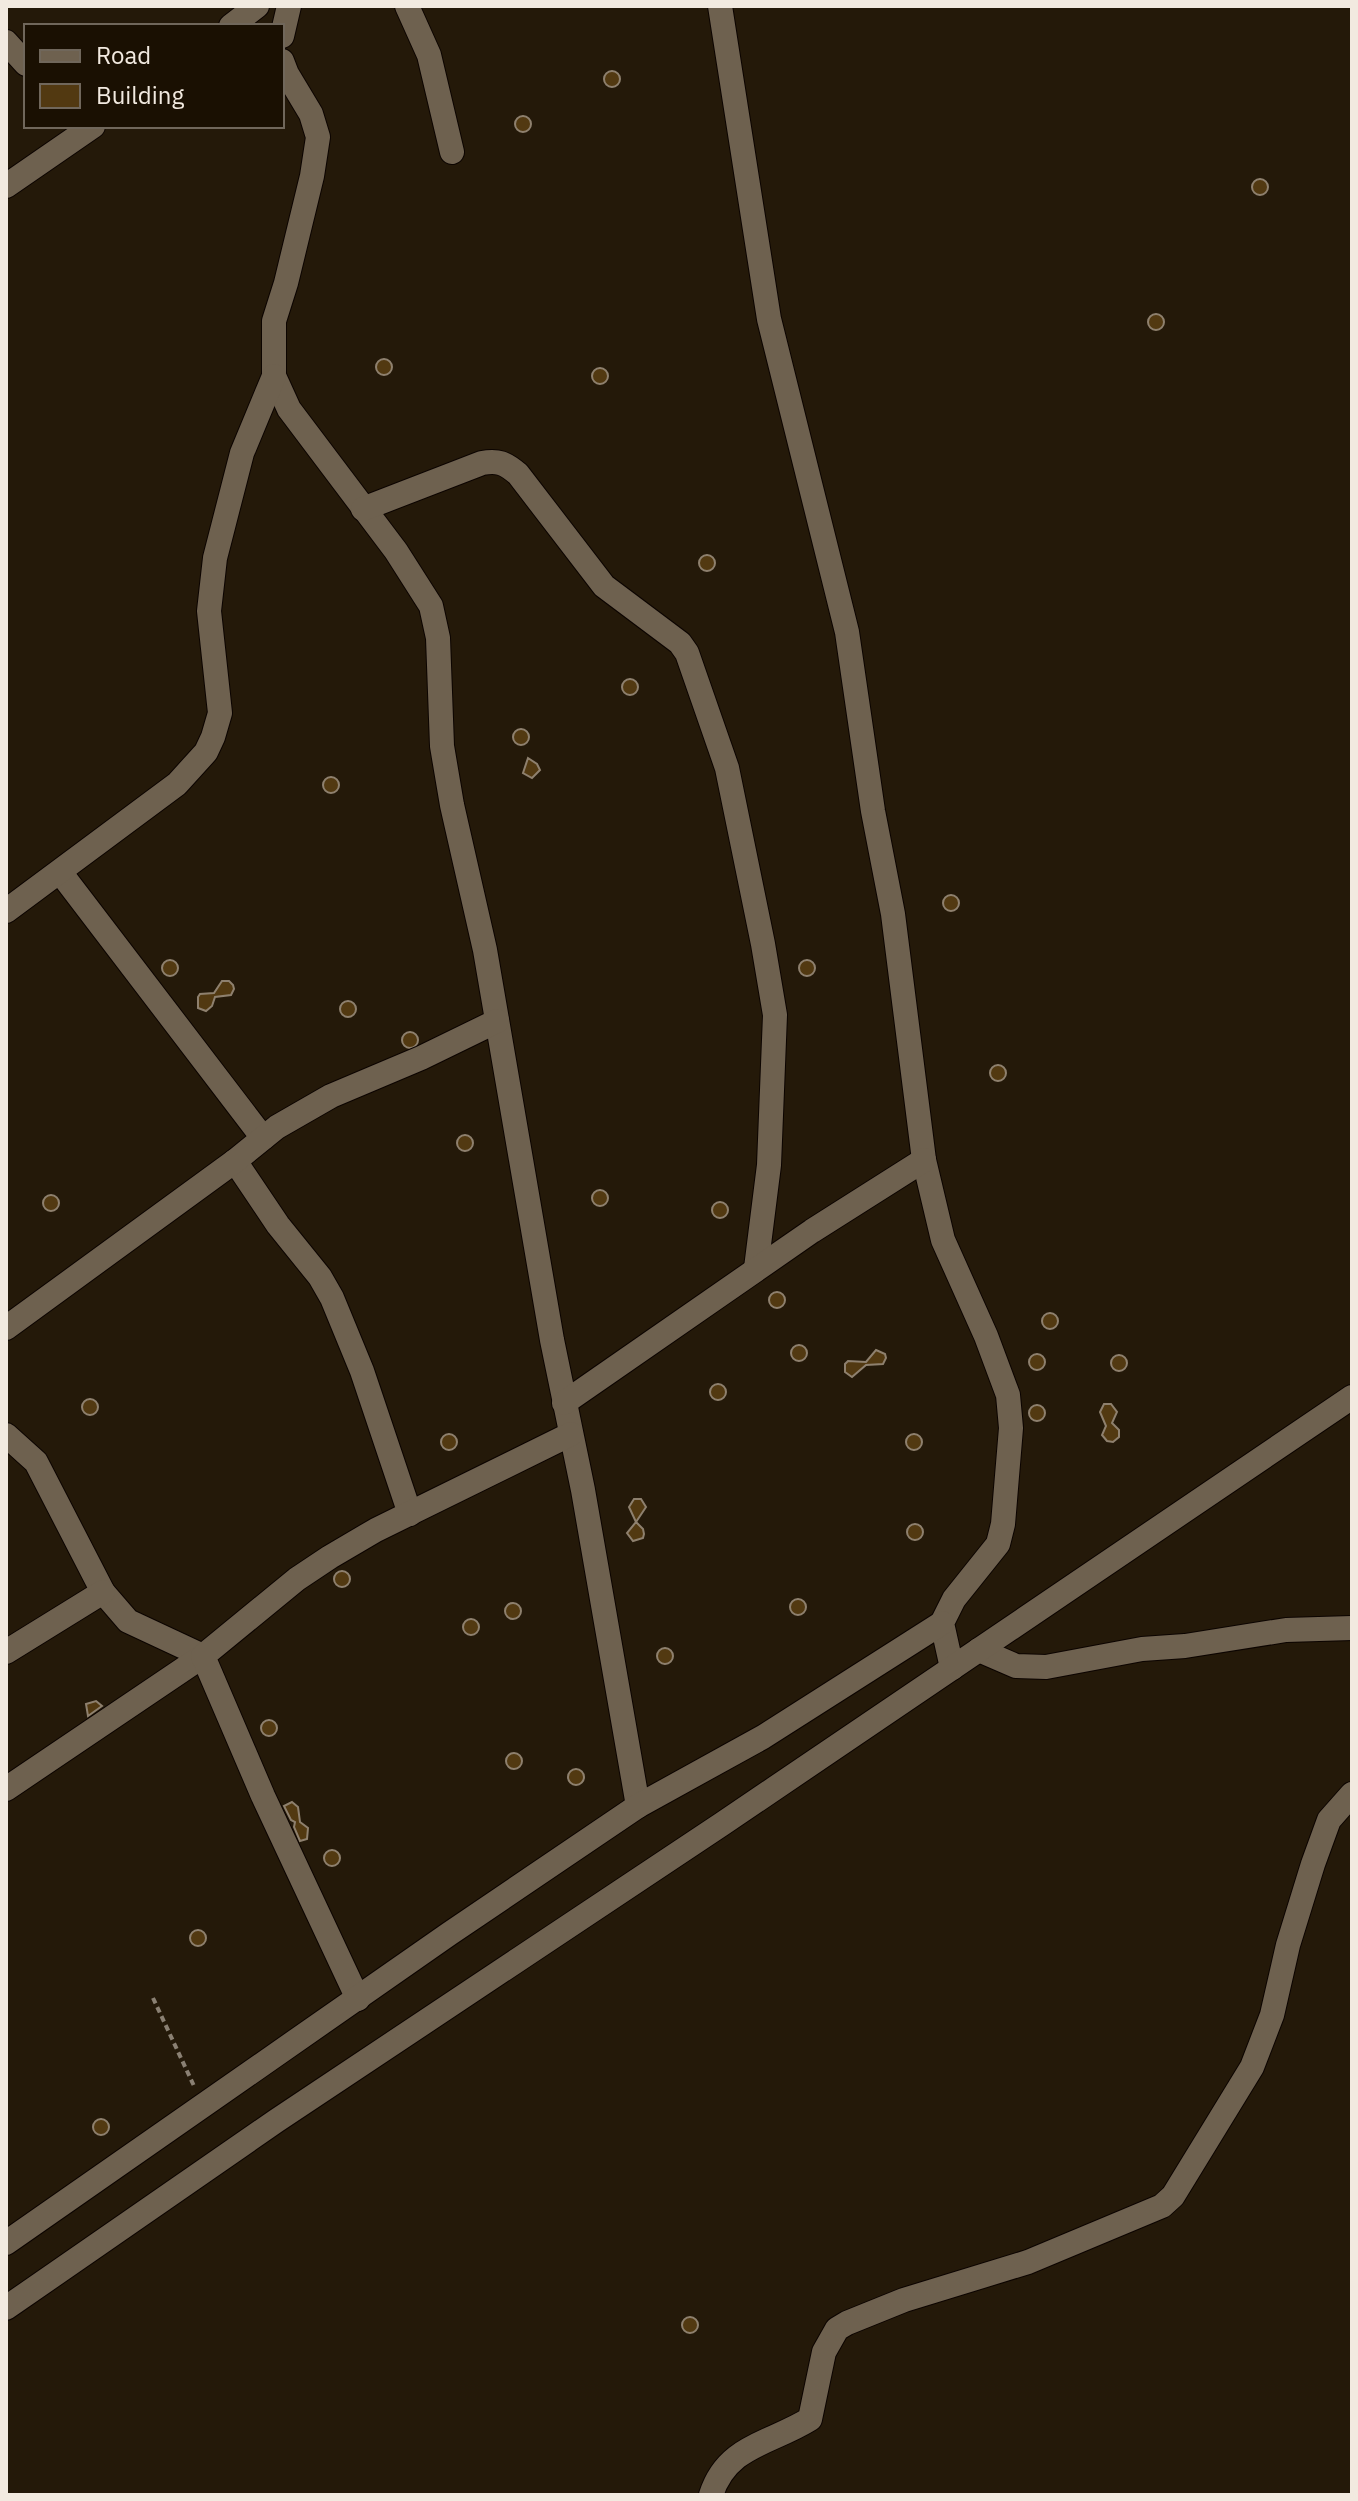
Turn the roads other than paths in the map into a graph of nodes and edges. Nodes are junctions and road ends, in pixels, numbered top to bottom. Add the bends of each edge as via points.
1 (289, 6) edge
2 (407, 6) edge
3 (720, 6) edge
4 (253, 7) edge
5 (233, 24) edge
6 (284, 27) edge
7 (6, 42) edge
8 (24, 62) edge
9 (284, 66) edge
10 (85, 128) edge
11 (452, 152) dead end
12 (6, 186) edge
13 (274, 376) junction
14 (363, 509) junction
15 (60, 872) junction
16 (6, 911) edge
17 (497, 1021) junction
18 (263, 1138) junction
19 (924, 1160) junction
20 (235, 1161) junction
21 (756, 1268) junction
22 (6, 1328) edge
23 (1352, 1397) edge
24 (564, 1403) junction
25 (571, 1434) junction
26 (6, 1435) edge
27 (410, 1514) junction
28 (103, 1592) junction
29 (942, 1623) junction
30 (1352, 1628) edge
31 (979, 1650) junction
32 (6, 1652) edge
33 (203, 1656) junction
34 (952, 1668) junction
35 (6, 1789) edge
36 (1352, 1794) edge
37 (638, 1806) junction
38 (358, 1999) junction
39 (6, 2243) edge
40 (6, 2308) edge
41 (711, 2495) edge

1 - 6 street
2 - 11 street via 429,55
3 - 19 street via 769,319 849,648 893,914
4 - 5 street
7 - 8 street
9 - 13 street via 318,137 274,321
10 - 12 street
13 - 14 street via 289,409
13 - 15 street via 242,453 215,558 209,611 220,713 213,737 177,784
14 - 17 street via 431,606 438,638 442,746
14 - 21 street via 482,463 506,464 604,586 687,653 727,768 775,1015 769,1165
15 - 16 street
15 - 18 street
17 - 18 street via 331,1096
17 - 24 street
18 - 20 street
19 - 21 street
19 - 29 street via 943,1240 1008,1395 1011,1428 998,1544 954,1599
20 - 22 street
20 - 27 street via 332,1298
21 - 24 street
23 - 31 street
24 - 25 street
25 - 27 street
25 - 37 street
26 - 28 street via 36,1462
27 - 33 street via 297,1579
28 - 32 street
28 - 33 street via 128,1621
29 - 34 street
29 - 37 street via 763,1737
30 - 31 street via 1286,1630 1046,1667 1016,1666
31 - 34 street
33 - 35 street
33 - 38 street
34 - 40 street
36 - 41 street via 1329,1820 1252,2067 1173,2196 1162,2206 1028,2262 904,2300 841,2326 824,2352 810,2419 737,2455 720,2472
37 - 38 street
38 - 39 street

